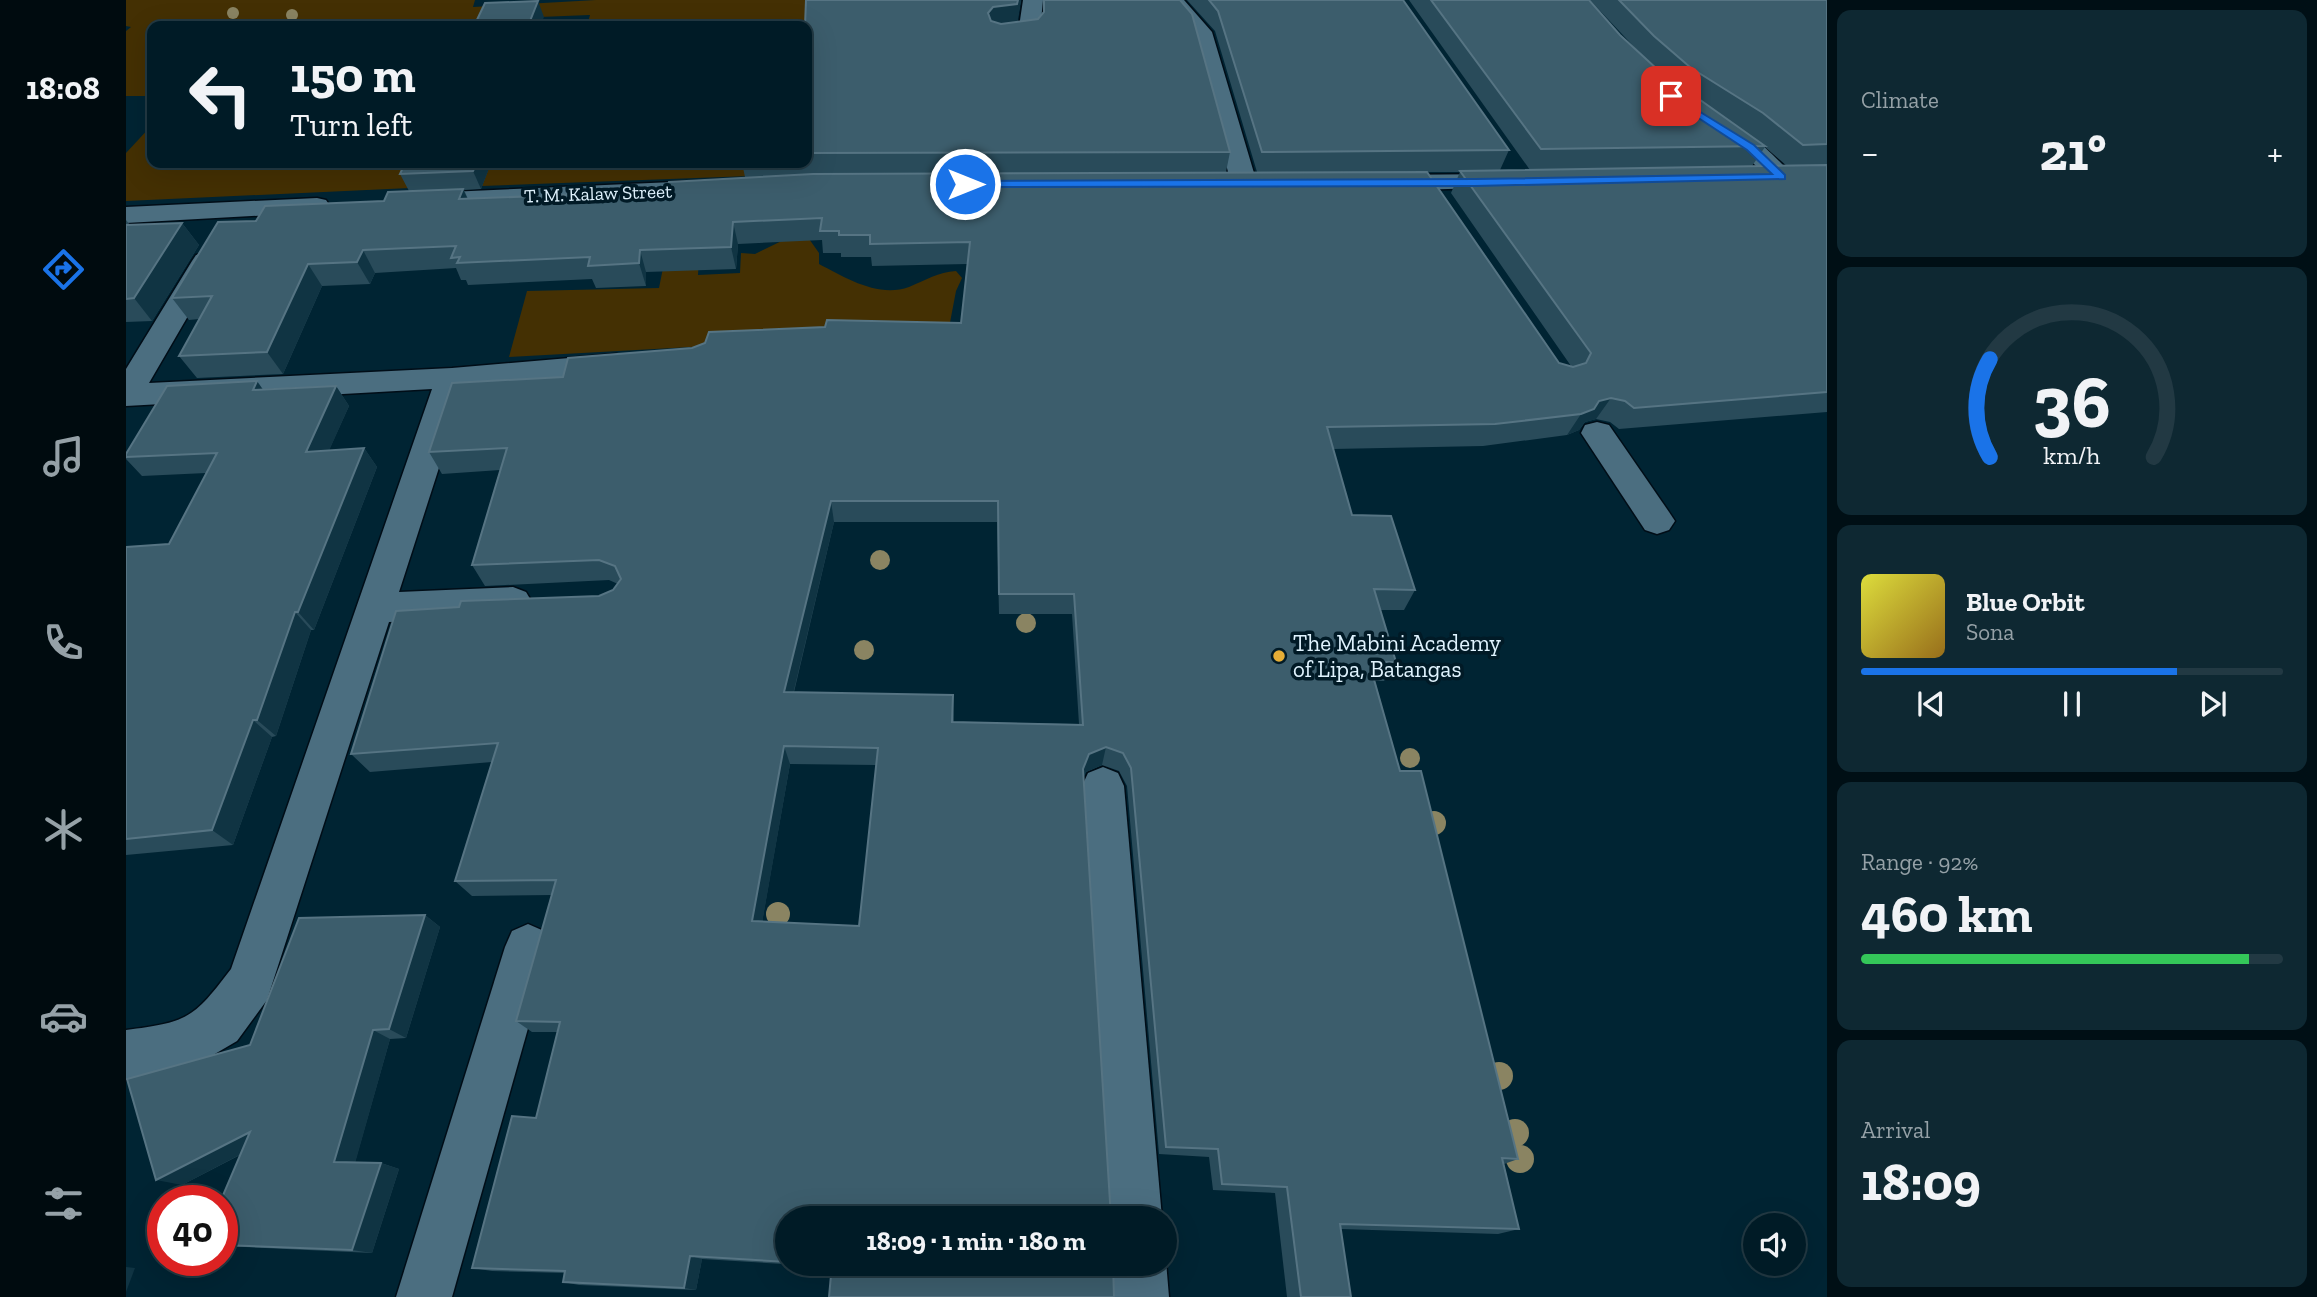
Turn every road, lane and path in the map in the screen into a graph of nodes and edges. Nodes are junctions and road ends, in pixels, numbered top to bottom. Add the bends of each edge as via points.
1 (1033, 0) edge
2 (1172, 0) edge
3 (1001, 35) edge
4 (1696, 113) edge
5 (1507, 159) edge
6 (1741, 178) edge
7 (1218, 183) edge
8 (1244, 183) junction
9 (1271, 183) edge
10 (1363, 183) edge
11 (742, 187) edge
12 (399, 202) edge
13 (345, 204) edge
14 (237, 209) junction
15 (126, 215) edge
16 (643, 362) edge
17 (452, 378) junction
18 (126, 395) edge
19 (1597, 433) edge
20 (1657, 522) dead end
21 (540, 601) edge
22 (375, 608) junction
23 (1103, 786) dead end
24 (528, 947) dead end
25 (126, 1055) edge
26 (1134, 1206) edge
27 (1140, 1276) edge
28 (424, 1297) edge
29 (1141, 1297) edge

1 - 3 street via 1029,32
2 - 8 street via 1201,32
4 - 6 street via 1793,177
5 - 10 street via 1529,182 1436,194
7 - 8 street
8 - 9 street
11 - 12 street, T. M. Kalaw Street
13 - 14 street
14 - 15 street
14 - 18 street
16 - 17 street
17 - 18 street
17 - 22 street
19 - 20 street
21 - 22 street
22 - 25 street via 250,983 220,1024 178,1048
23 - 26 street
24 - 28 street
27 - 29 street

